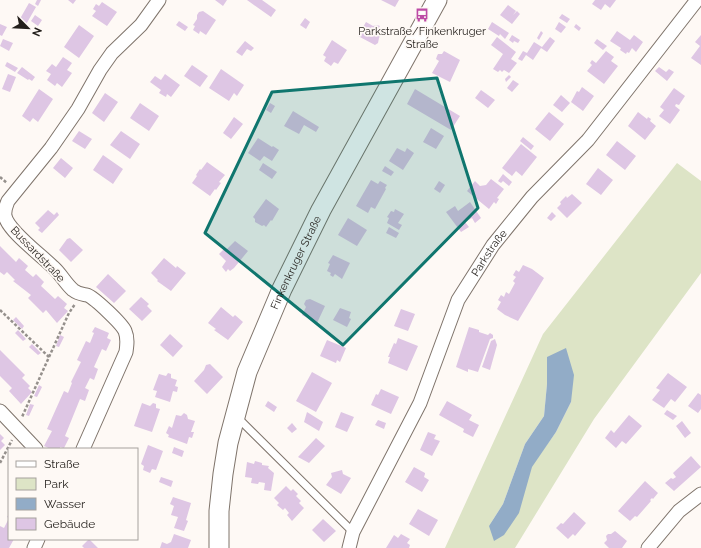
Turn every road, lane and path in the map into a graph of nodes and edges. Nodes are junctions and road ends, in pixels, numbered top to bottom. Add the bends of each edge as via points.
1 (159, 0) edge
2 (437, 0) edge
3 (697, 0) edge
4 (81, 294) junction
5 (0, 310) edge
6 (49, 357) junction
7 (0, 411) edge
8 (235, 415) junction
9 (17, 428) junction
10 (35, 448) edge
11 (83, 448) edge
12 (0, 463) edge
13 (701, 494) edge
14 (353, 532) junction
15 (219, 548) edge
16 (350, 548) edge
17 (648, 548) edge

1 - 4 street, Bussardstraße via 141,25 112,52 78,109 5,208 5,216 13,230 55,268 74,291
2 - 8 street, Finkenkruger Straße via 321,210 285,282 247,372
3 - 14 street, Parkstraße via 588,140 532,197 493,246 458,300 420,403
4 - 6 path via 69,313
4 - 11 street, Bussardstraße via 95,300 121,324 128,341 126,352
5 - 6 path
6 - 9 path
7 - 9 street
8 - 14 lane
8 - 15 street, Finkenkruger Straße via 223,474
9 - 10 street
9 - 12 path
13 - 17 street via 679,511
14 - 16 street, Parkstraße

